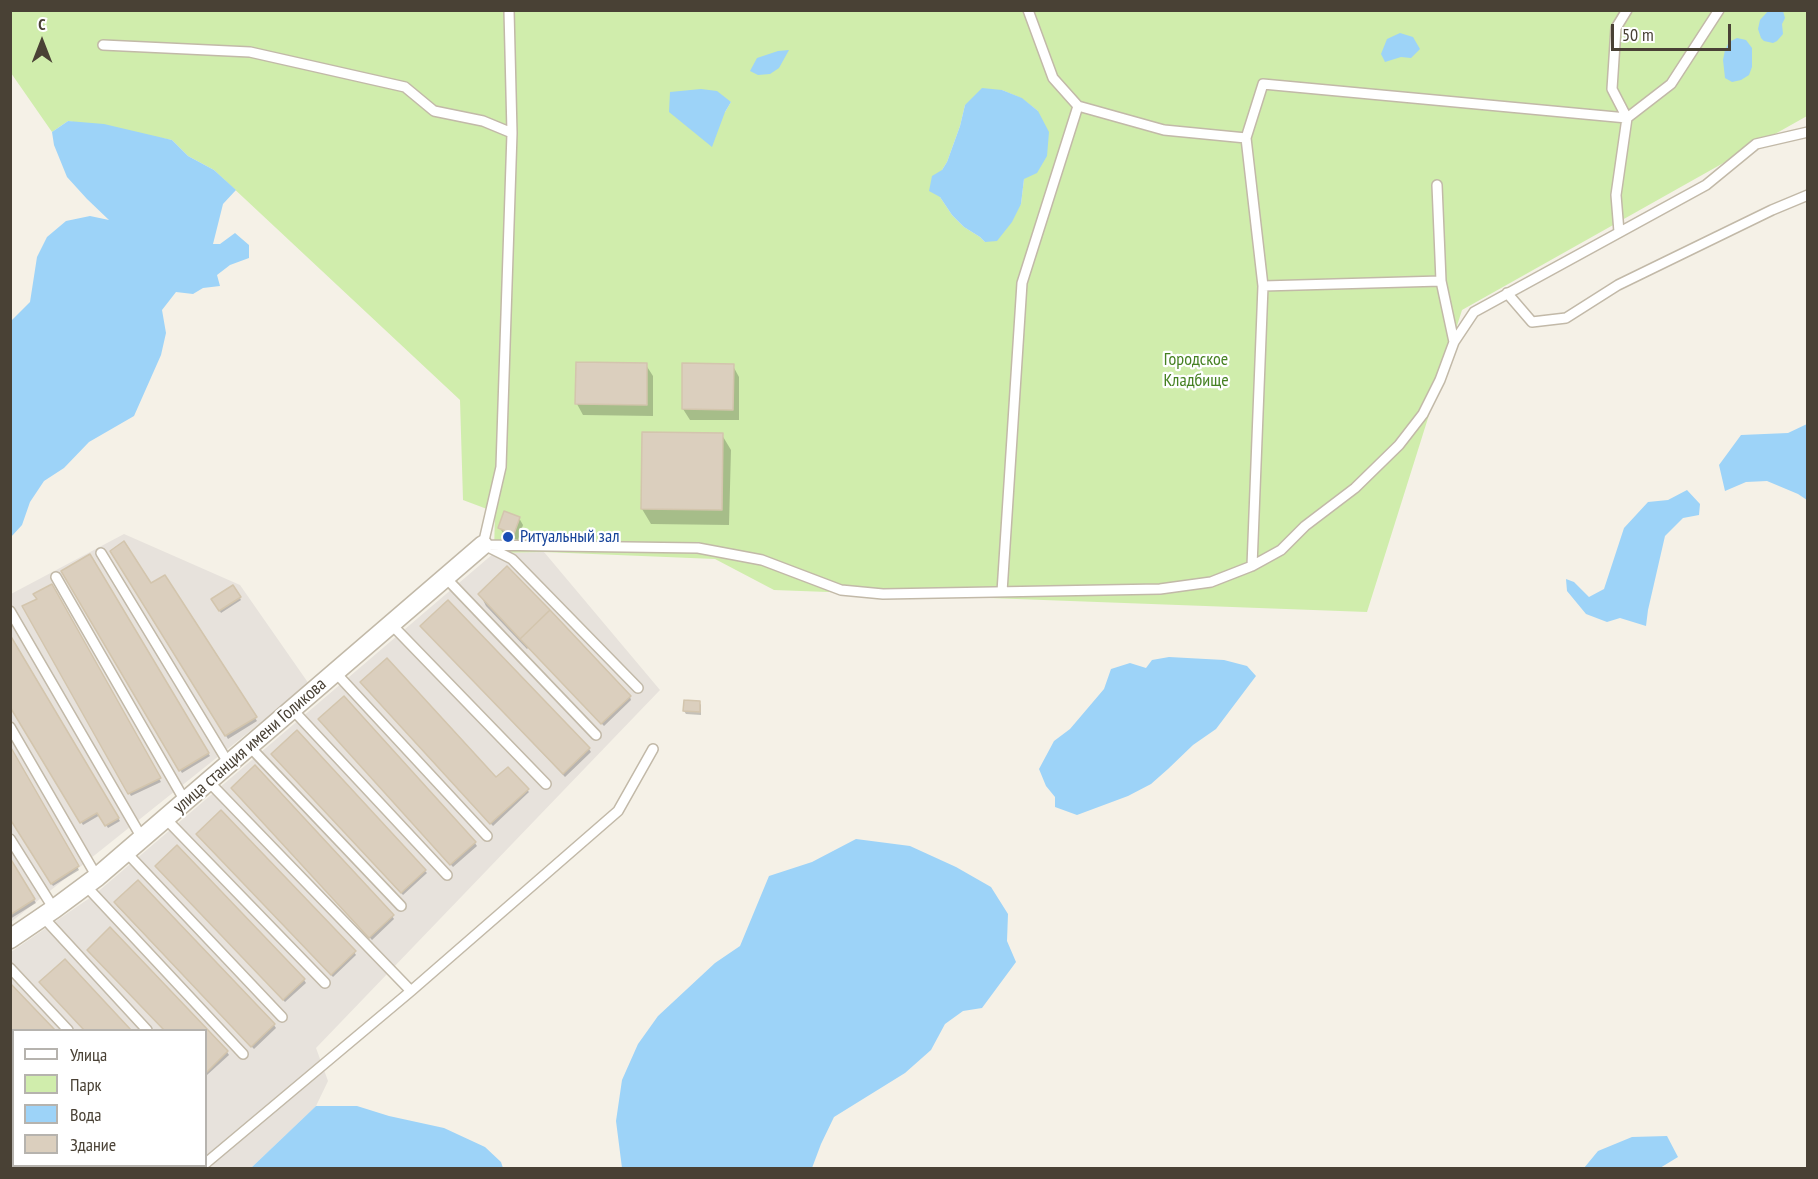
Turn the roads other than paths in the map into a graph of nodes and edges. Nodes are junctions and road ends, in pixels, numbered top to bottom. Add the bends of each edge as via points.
1 (509, 10) edge
2 (1028, 10) edge
3 (1627, 10) edge
4 (1719, 10) edge
5 (103, 45) dead end
6 (1078, 106) junction
7 (1628, 118) junction
8 (1808, 132) edge
9 (512, 133) junction
10 (1246, 138) junction
11 (1437, 185) dead end
12 (1808, 195) edge
13 (1619, 232) junction
14 (1441, 281) junction
15 (1263, 286) junction
16 (1507, 293) junction
17 (1454, 342) junction
18 (483, 545) junction
19 (100, 553) dead end
20 (1252, 566) junction
21 (56, 577) dead end
22 (445, 577) junction
23 (1002, 592) junction
24 (10, 611) edge
25 (391, 624) junction
26 (335, 672) junction
27 (639, 688) dead end
28 (292, 709) junction
29 (10, 727) edge
30 (596, 735) dead end
31 (249, 746) junction
32 (653, 749) dead end
33 (228, 764) junction
34 (208, 781) junction
35 (546, 784) dead end
36 (185, 801) junction
37 (165, 818) junction
38 (487, 836) dead end
39 (142, 838) junction
40 (10, 839) edge
41 (126, 852) junction
42 (447, 875) dead end
43 (91, 881) junction
44 (401, 906) dead end
45 (48, 913) junction
46 (10, 939) edge
47 (10, 968) edge
48 (325, 983) dead end
49 (411, 991) junction
50 (282, 1017) dead end
51 (67, 1029) edge
52 (146, 1029) edge
53 (243, 1054) dead end
54 (207, 1161) edge

1 - 9 lane
2 - 6 lane via 1053,78
3 - 7 lane via 1616,28 1612,89
4 - 7 lane via 1671,84
5 - 9 lane via 250,52 405,87 434,111 483,121
6 - 10 lane via 1164,130
6 - 23 lane via 1022,283
7 - 10 lane via 1263,84
7 - 13 lane via 1616,195
8 - 13 lane via 1756,144 1706,185
9 - 18 lane via 501,467
10 - 15 lane
11 - 14 lane
12 - 16 lane via 1618,285 1566,318 1532,322
13 - 16 lane
14 - 15 lane
14 - 17 lane
15 - 20 lane
16 - 17 lane via 1474,312
17 - 20 lane via 1423,414 1400,445 1281,550
18 - 22 street, улица станция имени Голикова
18 - 23 lane via 698,548 762,560 842,590 883,594
18 - 27 lane via 512,559
19 - 33 lane
20 - 23 lane via 1211,582 1160,589
21 - 36 lane
22 - 25 street, улица станция имени Голикова
22 - 30 lane
24 - 39 lane
25 - 26 street, улица станция имени Голикова
25 - 35 lane
26 - 28 street, улица станция имени Голикова
26 - 38 lane
28 - 31 street, улица станция имени Голикова
28 - 42 lane
29 - 43 lane
31 - 33 street, улица станция имени Голикова
31 - 44 lane
32 - 49 lane via 618,811
33 - 34 street, улица станция имени Голикова
34 - 36 street, улица станция имени Голикова
34 - 49 lane
36 - 37 street, улица станция имени Голикова
37 - 39 street, улица станция имени Голикова
37 - 48 lane
39 - 41 street, улица станция имени Голикова
40 - 45 lane
41 - 43 street, улица станция имени Голикова
41 - 50 lane
43 - 45 street, улица станция имени Голикова
43 - 53 lane
45 - 46 street, улица станция имени Голикова
45 - 52 lane
47 - 51 lane
49 - 54 lane

